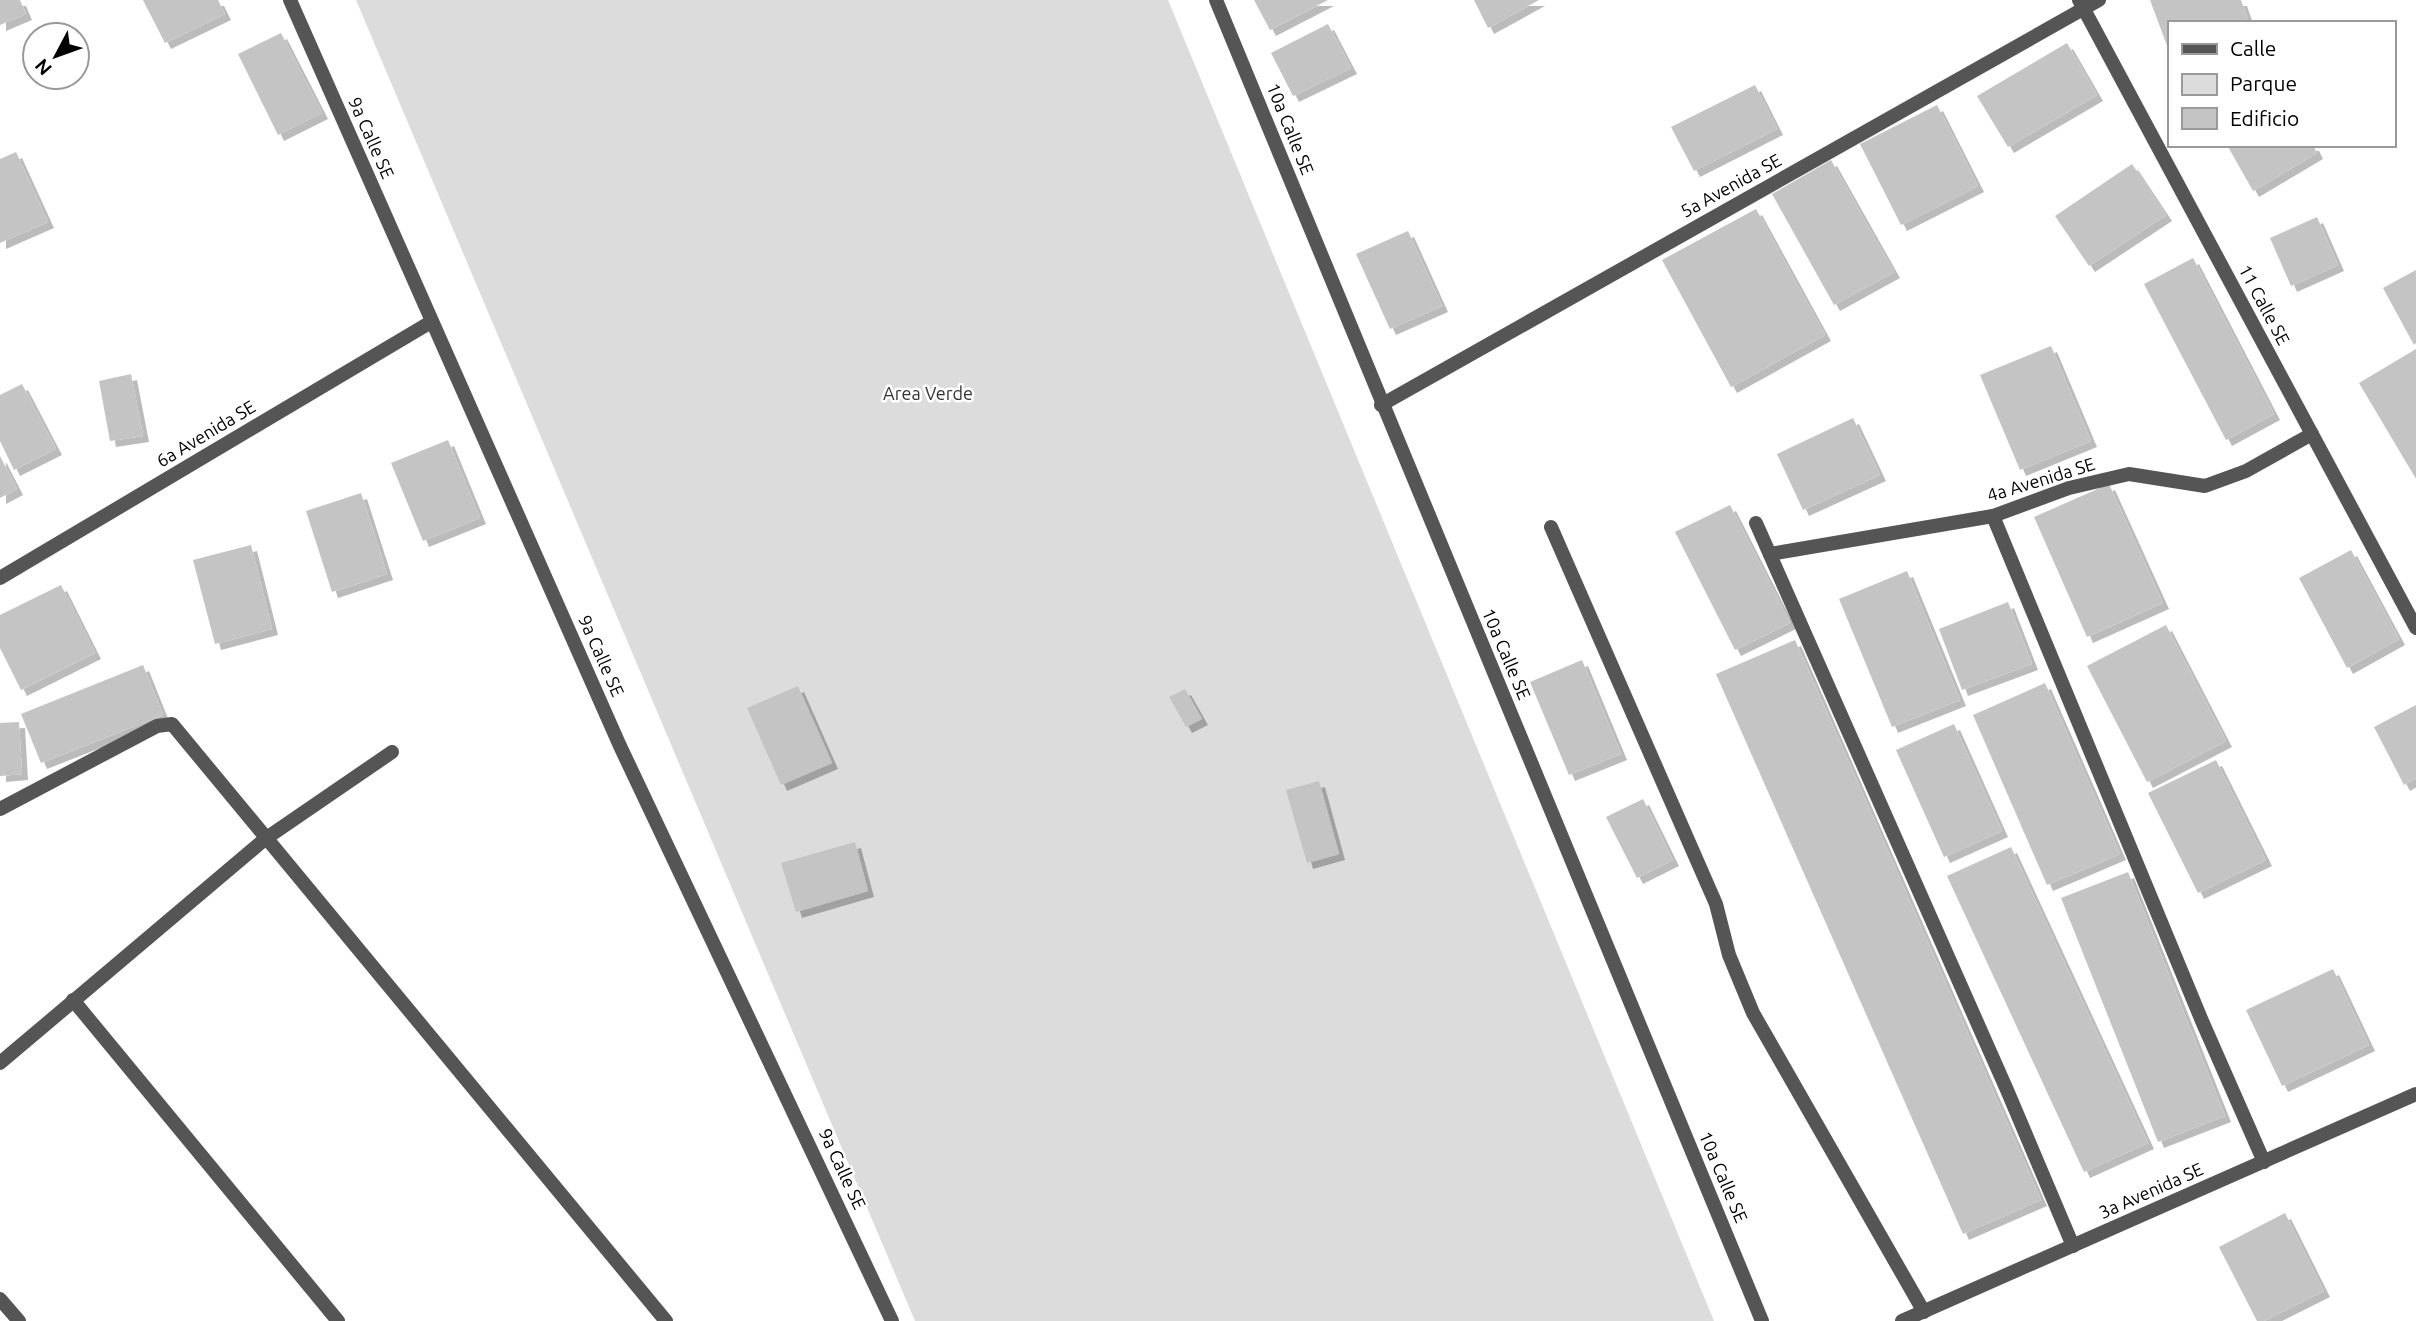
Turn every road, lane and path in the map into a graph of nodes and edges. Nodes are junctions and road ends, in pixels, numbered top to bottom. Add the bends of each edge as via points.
1 (290, 0) edge
2 (1216, 0) edge
3 (2099, 0) edge
4 (2081, 5) edge
5 (431, 322) junction
6 (1381, 405) junction
7 (2312, 434) junction
8 (1993, 516) junction
9 (1756, 523) dead end
10 (1551, 527) dead end
11 (1770, 554) junction
12 (0, 578) edge
13 (2416, 628) edge
14 (392, 752) dead end
15 (0, 809) edge
16 (265, 839) junction
17 (74, 1000) junction
18 (0, 1063) edge
19 (2416, 1094) edge
20 (2263, 1162) junction
21 (2073, 1246) junction
22 (0, 1299) edge
23 (1927, 1317) edge
24 (19, 1321) edge
25 (338, 1321) edge
26 (666, 1321) edge
27 (892, 1321) edge
28 (1762, 1321) edge
29 (1902, 1321) edge

1 - 5 street, 9a Calle SE
2 - 6 street, 10a Calle SE
3 - 4 street, 5a Avenida SE
4 - 6 street, 5a Avenida SE
4 - 7 street, 11 Calle SE
5 - 12 street, 6a Avenida SE
5 - 27 street, 9a Calle SE via 620,746
6 - 28 street, 10a Calle SE
7 - 8 street, 4a Avenida SE via 2246,471 2205,486 2129,474 2069,488
7 - 13 street, 11 Calle SE
8 - 11 street, 4a Avenida SE
8 - 20 street
9 - 11 street
10 - 23 street via 1716,904 1729,955 1753,1013
11 - 21 street
14 - 16 street
15 - 16 street via 157,726 172,723
16 - 17 street
16 - 26 street
17 - 18 street
17 - 25 street
19 - 20 street, 3a Avenida SE
20 - 21 street, 3a Avenida SE
21 - 23 street, 3a Avenida SE
22 - 24 street
23 - 29 street, 3a Avenida SE

